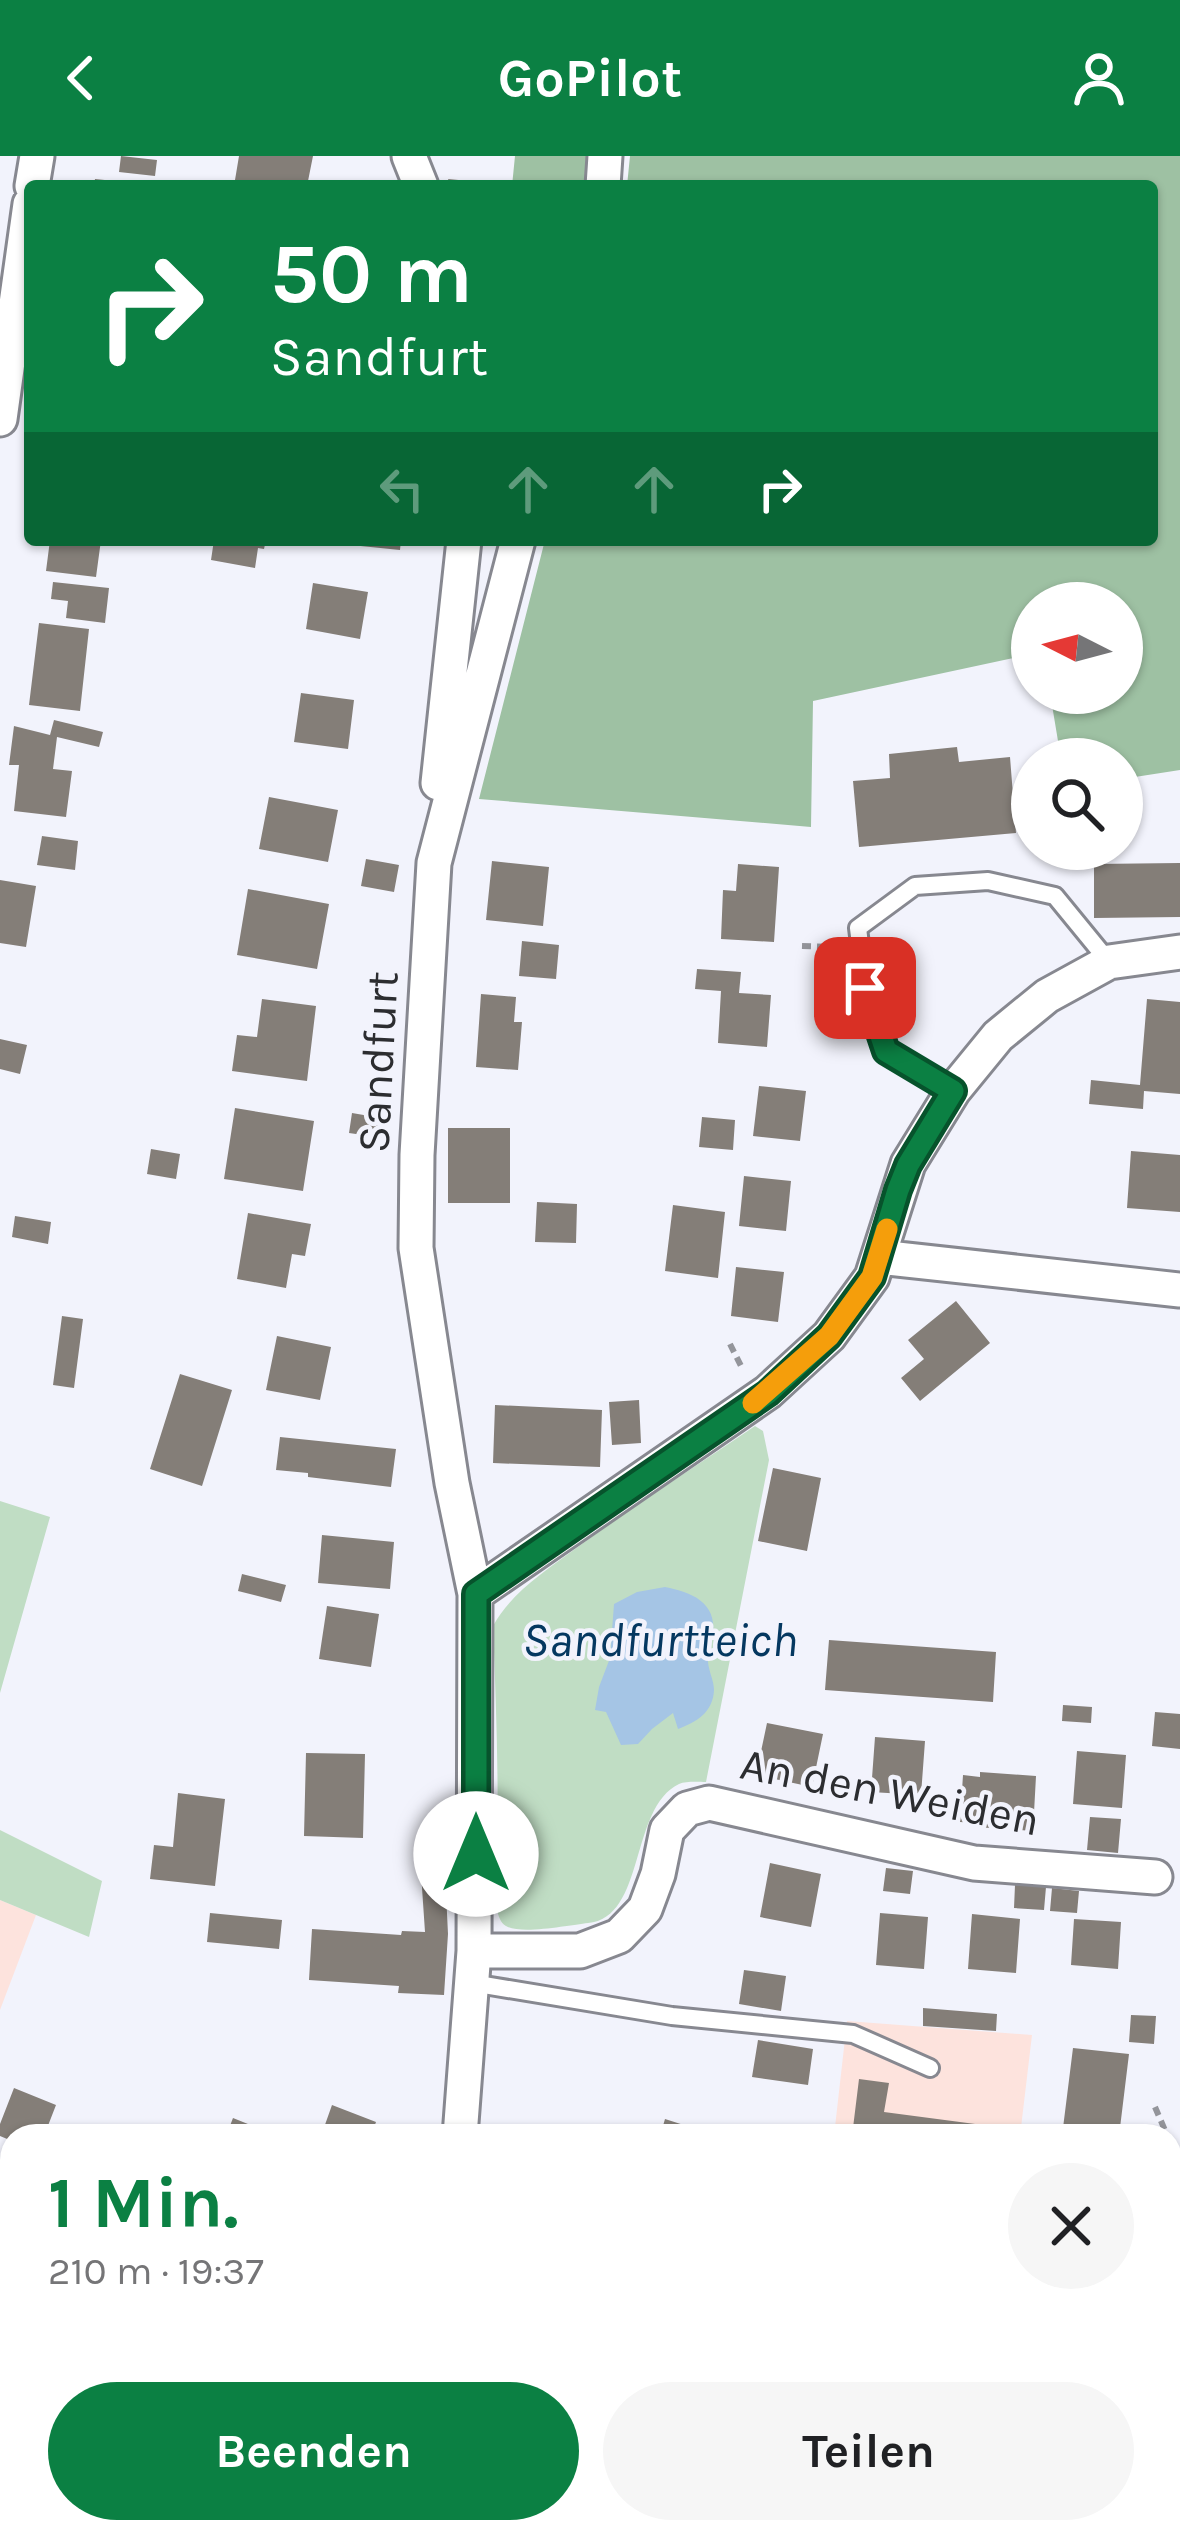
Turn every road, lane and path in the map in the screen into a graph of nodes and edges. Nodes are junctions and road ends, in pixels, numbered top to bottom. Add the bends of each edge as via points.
1 (24, 247) edge
2 (1, 411) edge
3 (463, 546) edge
4 (516, 546) edge
5 (434, 862) junction
6 (1180, 952) edge
7 (1109, 962) junction
8 (953, 1091) junction
9 (879, 1257) junction
10 (1180, 1290) edge
11 (476, 1594) junction
12 (1155, 1877) dead end
13 (473, 1967) junction
14 (930, 2068) dead end
15 (1155, 2107) dead end
16 (461, 2124) edge
17 (1162, 2124) edge

1 - 2 street
3 - 5 street
4 - 5 street, Sandfurt
5 - 11 street, Sandfurt via 416,1248
6 - 7 street
7 - 8 street via 1047,996 998,1036
7 - 8 lane via 1055,896 988,881 915,886 858,928 866,993 886,1051
8 - 9 street via 908,1165
9 - 10 street
9 - 11 street via 829,1336 768,1393
11 - 13 street, Sandfurt
12 - 13 street, An den Weiden via 974,1864 709,1803 687,1810 667,1830 646,1909 620,1936 580,1951
13 - 14 lane via 672,2016 853,2033
13 - 16 street, Sandfurt
15 - 17 path

